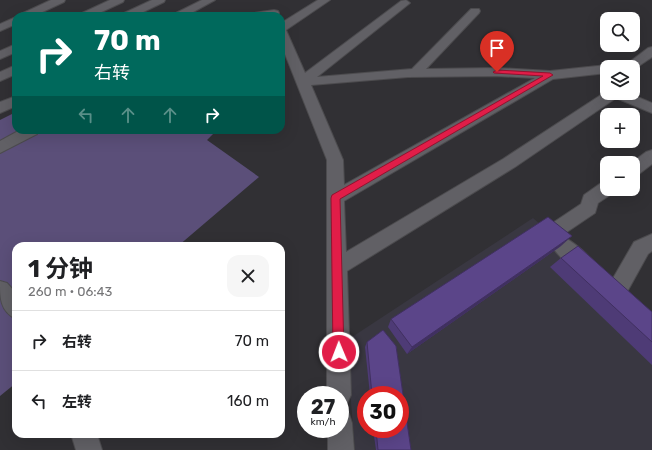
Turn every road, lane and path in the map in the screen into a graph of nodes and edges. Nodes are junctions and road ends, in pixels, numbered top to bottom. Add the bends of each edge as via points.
1 (60, 0) edge
2 (119, 0) edge
3 (160, 0) edge
4 (210, 0) edge
5 (268, 0) edge
6 (325, 0) edge
7 (405, 3) dead end
8 (475, 11) dead end
9 (34, 12) edge
10 (93, 12) edge
11 (134, 12) edge
12 (186, 12) edge
13 (273, 12) edge
14 (12, 22) edge
15 (285, 26) edge
16 (0, 28) edge
17 (285, 39) edge
18 (12, 50) edge
19 (652, 51) edge
20 (0, 55) edge
21 (640, 60) edge
22 (600, 70) edge
23 (12, 71) edge
24 (415, 73) junction
25 (550, 75) junction
26 (0, 77) edge
27 (302, 82) junction
28 (604, 100) edge
29 (632, 100) edge
30 (12, 102) edge
31 (0, 108) edge
32 (652, 108) edge
33 (25, 134) edge
34 (0, 148) edge
35 (652, 156) edge
36 (640, 165) edge
37 (600, 193) edge
38 (335, 198) junction
39 (652, 242) edge
40 (337, 267) junction
41 (0, 290) edge
42 (615, 294) junction
43 (12, 304) edge
44 (631, 308) edge
45 (339, 386) edge
46 (85, 438) edge
47 (340, 438) edge
48 (89, 450) edge
49 (340, 450) edge

1 - 9 street
2 - 10 street
3 - 11 street
4 - 12 street
5 - 13 street
6 - 15 street
7 - 27 street
8 - 24 street
14 - 16 street
17 - 27 street
18 - 20 street
19 - 21 street
22 - 25 street
23 - 26 street
24 - 25 street via 497,72
24 - 27 street
25 - 38 street
27 - 38 street via 335,160
28 - 40 street via 509,163
29 - 32 street
30 - 31 street
33 - 34 street
35 - 36 street
37 - 42 street via 590,200 589,208 557,237
38 - 40 street
39 - 42 street via 641,248
40 - 45 street
41 - 43 street
42 - 44 street
46 - 48 street
47 - 49 street

